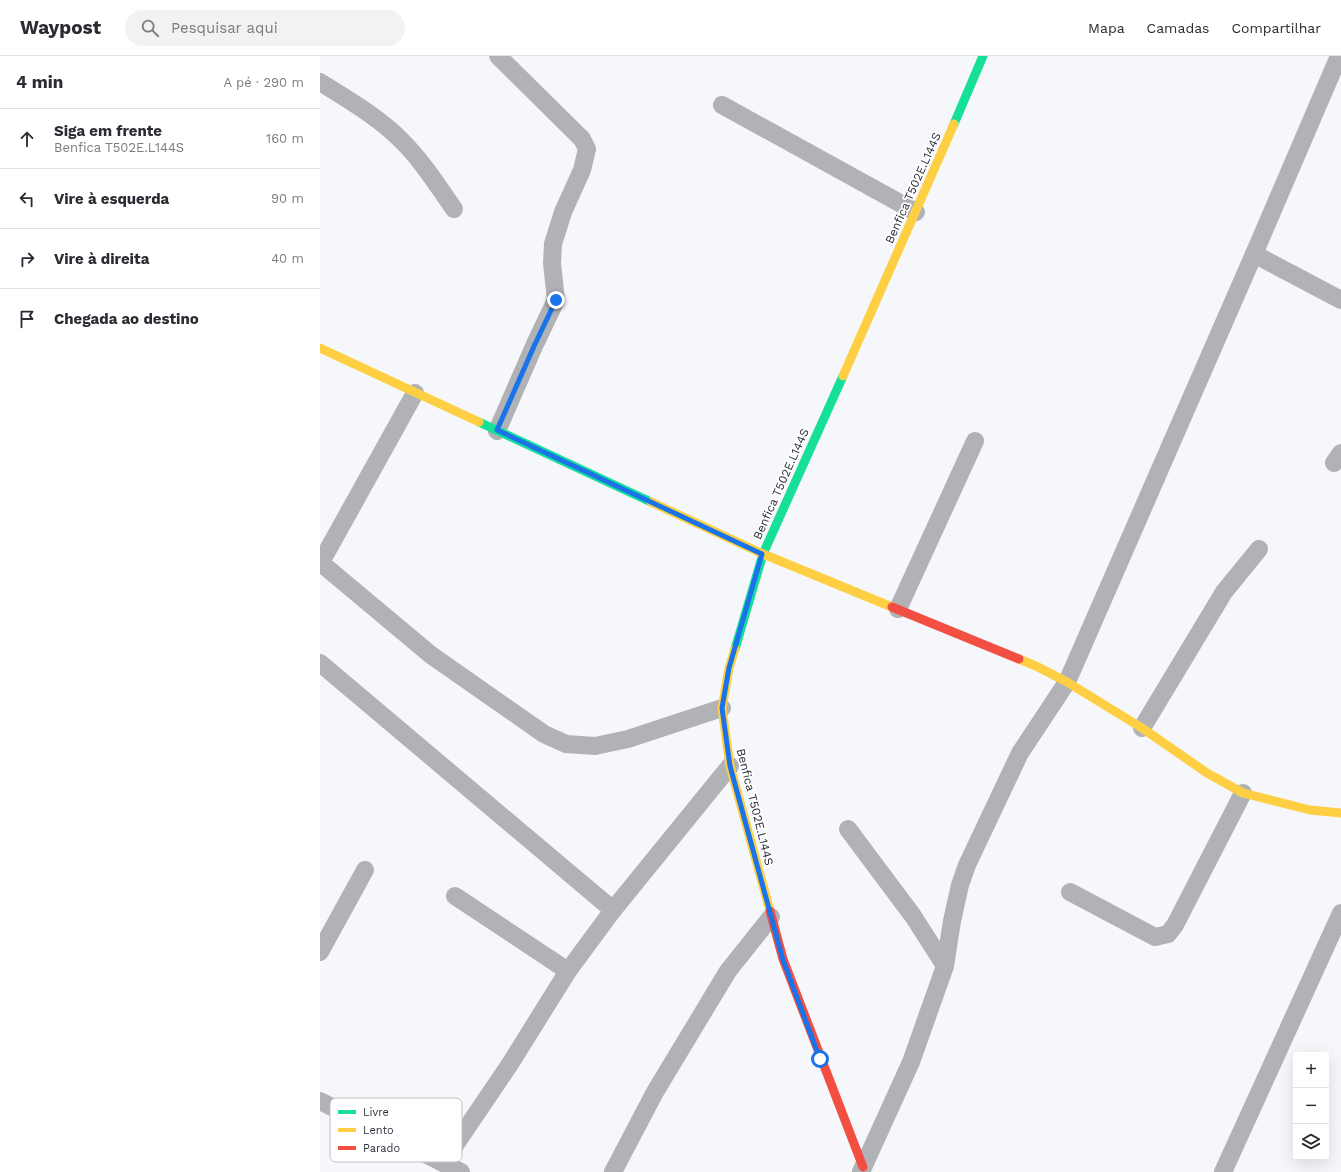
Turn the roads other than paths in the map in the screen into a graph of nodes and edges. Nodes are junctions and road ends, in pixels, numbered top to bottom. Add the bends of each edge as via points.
1 (498, 56) edge
2 (983, 56) edge
3 (1339, 56) edge
4 (320, 82) edge
5 (722, 105) dead end
6 (454, 209) dead end
7 (916, 212) junction
8 (1254, 254) junction
9 (1341, 300) edge
10 (320, 348) edge
11 (415, 393) junction
12 (497, 430) junction
13 (975, 441) dead end
14 (1260, 549) dead end
15 (762, 554) junction
16 (320, 564) edge
17 (898, 609) junction
18 (320, 663) edge
19 (1067, 682) junction
20 (722, 708) junction
21 (1142, 728) junction
22 (730, 766) junction
23 (1243, 793) junction
24 (1341, 813) edge
25 (848, 829) dead end
26 (365, 870) dead end
27 (1070, 892) dead end
28 (455, 896) dead end
29 (613, 910) junction
30 (1341, 913) edge
31 (772, 917) junction
32 (320, 952) edge
33 (945, 966) junction
34 (568, 971) junction
35 (320, 1101) edge
36 (330, 1106) edge
37 (462, 1135) edge
38 (443, 1163) edge
39 (862, 1170) edge
40 (462, 1172) edge
41 (613, 1172) edge
42 (1223, 1172) edge

1 - 12 street via 582,139 587,149 582,170 563,212 553,244 552,263 556,300
2 - 7 street, Benfica T502E.L144S
3 - 8 street
4 - 6 street via 402,140
5 - 7 street
7 - 15 street, Benfica T502E.L144S
8 - 9 street
8 - 19 street
10 - 11 street
11 - 12 street
11 - 16 street
12 - 15 street
13 - 17 street
14 - 21 street via 1224,592
15 - 17 street
15 - 20 street, Benfica T502E.L144S via 729,668
16 - 20 street via 431,655 544,734 566,744 595,746 628,739
17 - 19 street via 1036,666
18 - 29 street
19 - 21 street
19 - 33 street via 1020,754 967,865 952,921
20 - 22 street, Benfica T502E.L144S
21 - 23 street via 1207,773
22 - 29 street
22 - 31 street, Benfica T502E.L144S
23 - 24 street via 1310,810
23 - 27 street via 1176,925 1168,934 1155,937
25 - 33 street via 913,916
26 - 32 street
28 - 34 street
29 - 34 street
30 - 42 street
31 - 39 street, Benfica T502E.L144S via 783,960
31 - 41 street via 728,971 655,1092
33 - 39 street via 911,1062
34 - 37 street
35 - 36 street
38 - 40 street

